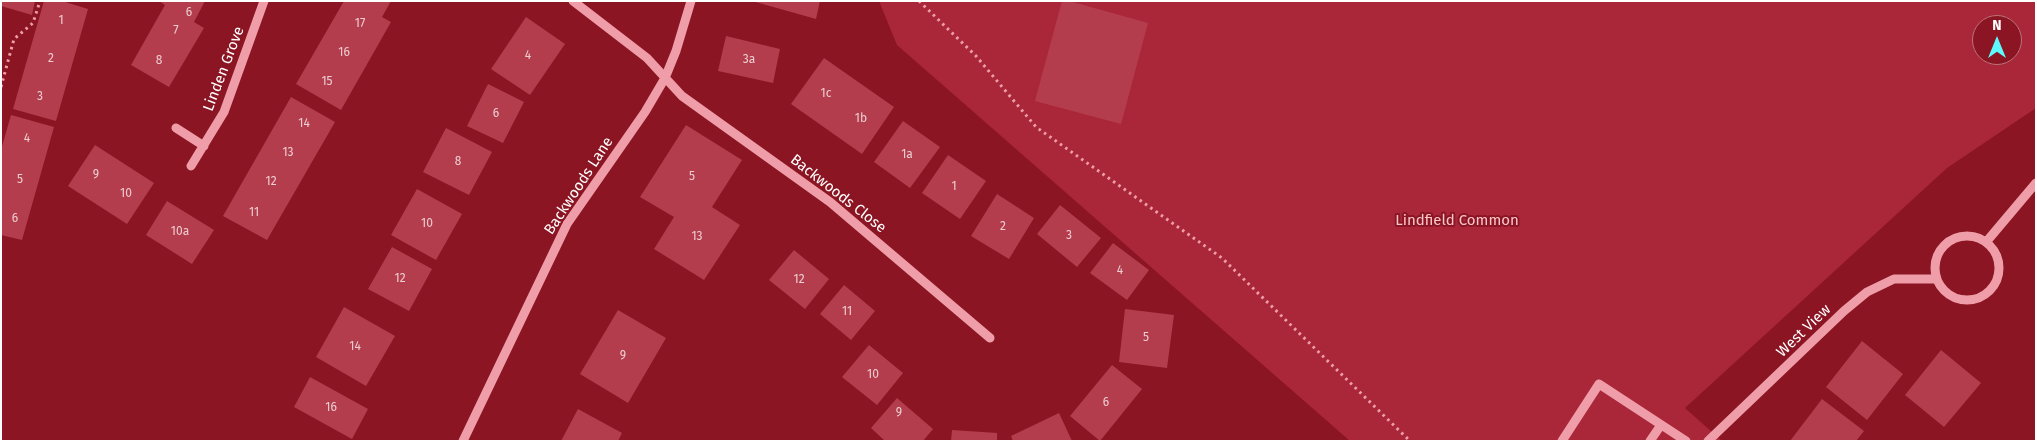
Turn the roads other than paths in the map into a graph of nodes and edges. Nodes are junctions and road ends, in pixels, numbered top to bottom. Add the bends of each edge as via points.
1 (264, 1) edge
2 (573, 1) edge
3 (691, 1) edge
4 (665, 78) junction
5 (176, 128) dead end
6 (204, 146) junction
7 (192, 166) dead end
8 (2036, 183) edge
9 (1987, 241) junction
10 (1937, 279) junction
11 (990, 338) dead end
12 (1661, 425) junction
13 (463, 441) edge
14 (1562, 441) edge
15 (1650, 441) edge
16 (1686, 441) edge
17 (1708, 441) edge

1 - 6 street, Linden Grove via 224,112
2 - 4 street via 647,58
3 - 4 street, Backwoods Lane
4 - 11 street, Backwoods Close via 682,96 830,202
4 - 13 street, Backwoods Lane via 567,224
5 - 6 street
6 - 7 street, Linden Grove
8 - 9 street
9 - 10 street via 1973,236 1951,240 1936,257
9 - 10 street via 1998,257 1999,268 1991,289 1981,297 1960,300 1949,295
10 - 17 street, West View via 1894,279 1867,292
12 - 14 street via 1599,384
12 - 15 street
12 - 16 street

